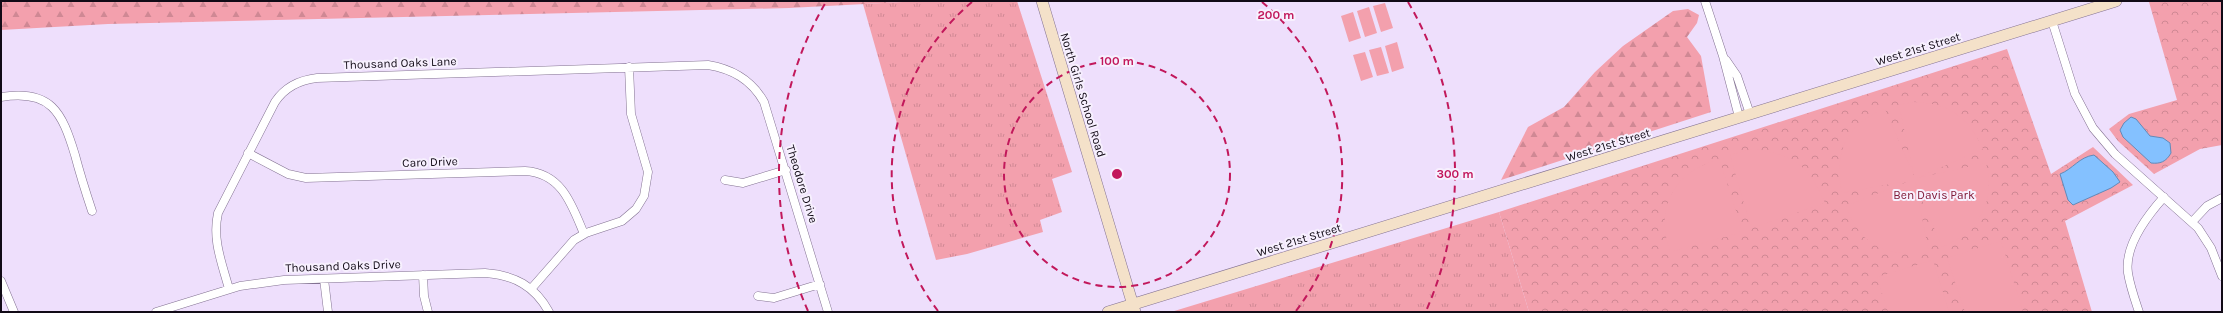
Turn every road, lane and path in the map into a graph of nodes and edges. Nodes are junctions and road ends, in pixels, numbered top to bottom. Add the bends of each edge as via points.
1 (1042, 1) edge
2 (1705, 1) edge
3 (2116, 1) edge
4 (2052, 21) junction
5 (629, 67) junction
6 (736, 73) joint
7 (1, 97) edge
8 (1744, 115) junction
9 (248, 153) junction
10 (786, 170) junction
11 (725, 180) dead end
12 (2164, 197) junction
13 (2222, 198) edge
14 (92, 211) dead end
15 (2192, 222) junction
16 (584, 234) junction
17 (423, 275) junction
18 (2222, 276) edge
19 (324, 279) junction
20 (1, 281) edge
21 (820, 284) junction
22 (229, 289) junction
23 (531, 289) junction
24 (758, 296) dead end
25 (1134, 308) edge
26 (14, 312) edge
27 (156, 312) edge
28 (328, 312) edge
29 (428, 312) edge
30 (549, 312) edge
31 (828, 312) edge
32 (1108, 312) edge
33 (2139, 312) edge

1 - 25 street, North Girls School Road
2 - 8 street
3 - 4 street, West 21st Street
4 - 8 street, West 21st Street
4 - 12 street via 2075,94 2090,123 2115,154
5 - 6 street, Thousand Oaks Lane via 708,65
5 - 9 street, Thousand Oaks Lane via 310,79 293,85 281,94
5 - 16 street via 631,114 648,172 645,193 636,210 622,221
6 - 10 street, Theodore Drive via 750,84 764,102
7 - 14 street via 20,94 34,97 44,101 58,113 66,128
8 - 25 street, West 21st Street
9 - 16 street, Caro Drive via 288,174 306,178 535,172 551,179 561,188 569,199
9 - 22 street, Thousand Oaks Lane via 221,203 216,224 216,245
10 - 11 street via 743,183
10 - 21 street, Theodore Drive
12 - 15 street
12 - 33 street via 2146,220 2128,258 2128,275
13 - 15 street via 2207,206
15 - 18 street via 2209,244
16 - 23 street via 565,248
17 - 19 street, Thousand Oaks Drive
17 - 23 street, Thousand Oaks Drive via 501,274
17 - 29 street
19 - 22 street, Thousand Oaks Drive via 257,283
19 - 28 street
20 - 26 street
21 - 24 street via 774,298
21 - 31 street, Theodore Drive
22 - 27 street, Thousand Oaks Drive
23 - 30 street, Thousand Oaks Drive
25 - 32 street, West 21st Street

